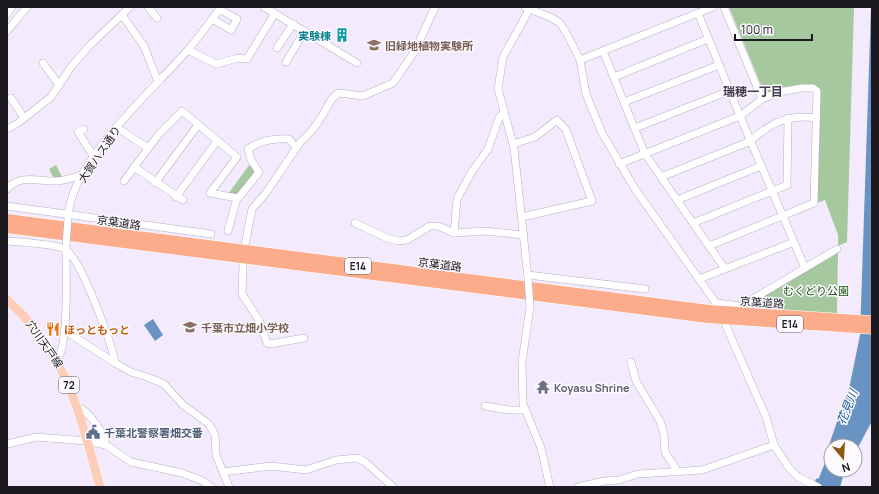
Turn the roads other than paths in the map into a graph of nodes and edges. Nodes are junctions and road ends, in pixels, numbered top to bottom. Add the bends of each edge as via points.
1 (12, 7) edge
2 (27, 7) edge
3 (130, 7) edge
4 (148, 7) edge
5 (264, 7) edge
6 (435, 7) edge
7 (713, 7) edge
8 (724, 7) edge
9 (220, 8) edge
10 (527, 8) edge
11 (276, 13) junction
12 (698, 13) junction
13 (7, 14) edge
14 (122, 15) junction
15 (157, 18) dead end
16 (212, 19) junction
17 (293, 24) junction
18 (7, 31) edge
19 (305, 31) junction
20 (708, 39) junction
21 (277, 48) dead end
22 (188, 50) junction
23 (603, 51) junction
24 (580, 60) junction
25 (286, 62) dead end
26 (43, 63) dead end
27 (357, 63) dead end
28 (719, 65) junction
29 (614, 77) junction
30 (158, 82) junction
31 (59, 85) junction
32 (729, 91) junction
33 (11, 98) dead end
34 (762, 100) junction
35 (624, 102) junction
36 (504, 112) junction
37 (740, 116) junction
38 (24, 118) junction
39 (788, 118) junction
40 (816, 118) junction
41 (198, 125) junction
42 (116, 127) junction
43 (635, 128) junction
44 (7, 129) edge
45 (84, 129) dead end
46 (217, 141) junction
47 (750, 141) junction
48 (513, 144) junction
49 (296, 147) junction
50 (148, 148) junction
51 (645, 154) junction
52 (94, 158) junction
53 (619, 164) junction
54 (762, 166) junction
55 (134, 167) junction
56 (83, 174) junction
57 (661, 177) junction
58 (124, 181) dead end
59 (155, 183) junction
60 (7, 189) edge
61 (773, 191) junction
62 (237, 198) junction
63 (677, 200) junction
64 (7, 206) edge
65 (784, 216) junction
66 (68, 217) junction
67 (522, 217) junction
68 (7, 219) edge
69 (355, 223) dead end
70 (693, 223) junction
71 (7, 228) edge
72 (228, 231) dead end
73 (454, 233) junction
74 (210, 234) dead end
75 (524, 235) junction
76 (7, 241) edge
77 (794, 242) junction
78 (245, 245) dead end
79 (709, 246) junction
80 (66, 248) junction
81 (838, 248) dead end
82 (243, 264) dead end
83 (805, 268) junction
84 (725, 269) junction
85 (528, 277) junction
86 (699, 279) junction
87 (645, 289) dead end
88 (7, 300) edge
89 (711, 310) junction
90 (872, 321) edge
91 (872, 329) edge
92 (64, 330) junction
93 (304, 338) dead end
94 (57, 360) junction
95 (631, 362) dead end
96 (115, 363) junction
97 (485, 406) dead end
98 (77, 407) junction
99 (525, 410) junction
100 (87, 441) junction
101 (7, 444) edge
102 (106, 445) junction
103 (774, 445) junction
104 (223, 472) junction
105 (678, 472) junction
106 (100, 487) edge
107 (211, 487) edge
108 (229, 487) edge
109 (393, 487) edge
110 (550, 487) edge
111 (578, 487) edge
112 (818, 487) edge

1 - 13 street
2 - 18 street
3 - 14 street
4 - 15 street
5 - 11 street
6 - 49 street via 415,51 397,80 371,94 335,95 321,118
7 - 12 street
8 - 34 street
9 - 16 street, 大賀ハス通り
9 - 16 street via 237,19 231,30
10 - 24 street via 560,23
10 - 36 street via 504,57 498,89
11 - 17 street
11 - 22 street via 247,59 238,58 216,64
12 - 20 street
12 - 23 street
14 - 30 street via 144,46
14 - 31 street via 89,46
16 - 22 street, 大賀ハス通り
17 - 19 street
17 - 21 street
19 - 25 street
19 - 27 street
20 - 28 street
20 - 29 street
22 - 30 street, 大賀ハス通り
23 - 24 street
23 - 29 street
24 - 53 street via 592,111
26 - 31 street
28 - 32 street
28 - 35 street
29 - 35 street
30 - 42 street, 大賀ハス通り
31 - 38 street via 48,100
32 - 37 street
32 - 43 street
33 - 38 street
34 - 37 street
34 - 40 street via 789,90 813,88 817,91
35 - 43 street
36 - 48 street
36 - 73 street via 499,118 488,149 471,172 457,199
37 - 47 street
37 - 51 street
38 - 44 street
39 - 40 street
39 - 47 street via 771,125
39 - 61 street via 787,185
40 - 65 street via 814,203
41 - 46 street
41 - 50 street via 182,111 168,123
41 - 59 street
42 - 50 street
42 - 52 street, 大賀ハス通り
43 - 51 street
45 - 52 street via 78,132
46 - 59 street via 179,198
46 - 62 street via 237,157 210,193
47 - 54 street
47 - 57 street
48 - 67 street
48 - 67 street via 535,137 557,120 566,130 592,201
49 - 62 street via 289,139 277,138 266,140 248,149 251,160 259,172
49 - 78 street via 266,193 252,209
50 - 55 street
51 - 53 street
51 - 57 street
52 - 56 street, 大賀ハス通り
53 - 86 street
54 - 61 street
54 - 63 street
55 - 58 street
55 - 59 street
56 - 60 street via 58,181 19,180
56 - 66 street, 大賀ハス通り via 72,199
57 - 63 street
61 - 65 street
61 - 70 street
62 - 72 street
63 - 70 street
64 - 66 street
65 - 77 street
65 - 79 street
66 - 74 street
66 - 80 street, 大賀ハス通り, bridge
67 - 75 street
68 - 89 highway, 京葉道路 / E14
69 - 73 street via 398,241 407,240 430,226 438,226
70 - 79 street
71 - 89 highway, 京葉道路 / E14
73 - 75 street via 484,231
75 - 85 street
76 - 80 street
77 - 83 street
77 - 84 street
79 - 84 street
80 - 92 street, 大賀ハス通り
80 - 96 street via 92,296
81 - 83 street
82 - 93 street via 242,294 260,322 267,343
83 - 89 street via 741,306
84 - 86 street
85 - 87 street
85 - 99 street, bridge via 530,307 522,362
86 - 89 street
88 - 94 main road, 穴川天戸線 / 72 via 28,319
89 - 90 highway, 京葉道路 / E14, bridge
89 - 91 highway, 京葉道路 / E14, bridge
89 - 103 street via 766,417
92 - 94 street, 大賀ハス通り via 62,352
92 - 96 street
94 - 98 main road, 穴川天戸線 / 72
95 - 105 street via 636,381 660,421 665,452
96 - 104 street via 164,384 183,405 209,424 215,435 216,455
97 - 99 street
98 - 100 main road, 穴川天戸線 / 72
98 - 102 street via 89,414 98,426
99 - 110 street via 541,448
100 - 101 street via 36,437
100 - 102 street
100 - 106 main road, 穴川天戸線 / 72
102 - 107 street via 131,462 182,473
103 - 105 street via 702,470
103 - 112 street via 798,478
104 - 108 street
104 - 109 street via 271,466 306,470 336,460 357,458
105 - 111 street via 638,474 620,480

